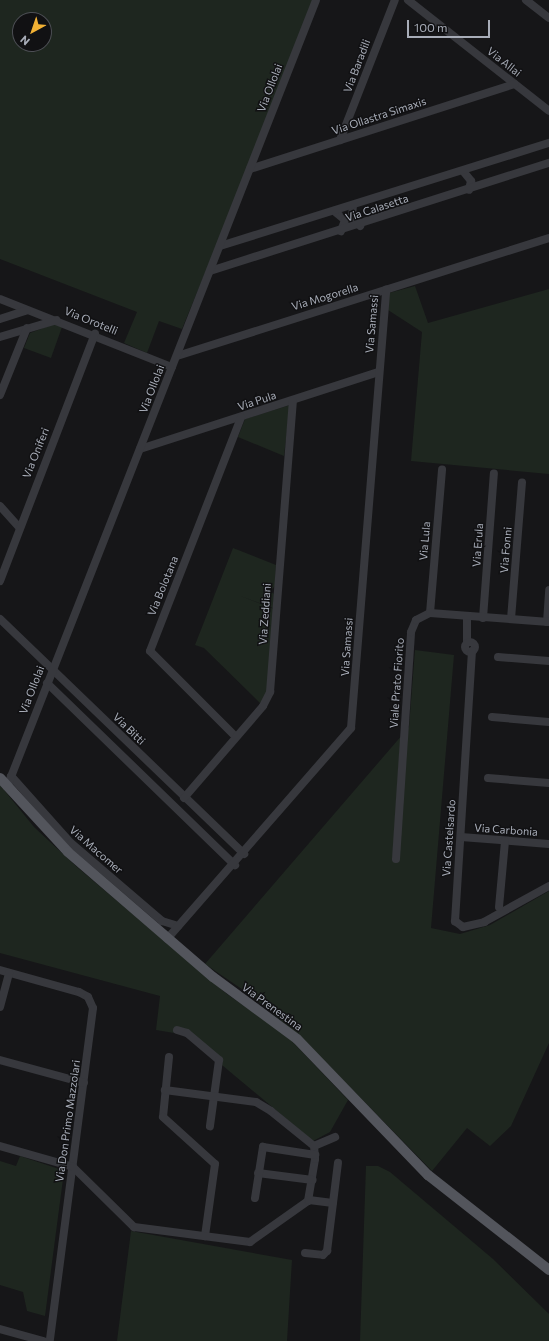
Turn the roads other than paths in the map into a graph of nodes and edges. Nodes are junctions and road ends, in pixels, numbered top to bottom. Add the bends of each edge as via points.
1 (316, 0) edge
2 (395, 0) edge
3 (408, 0) edge
4 (526, 0) edge
5 (534, 0) edge
6 (537, 9) junction
7 (549, 18) edge
8 (515, 84) junction
9 (549, 111) edge
10 (340, 140) junction
11 (549, 143) edge
12 (549, 163) edge
13 (250, 170) junction
14 (463, 171) junction
15 (469, 190) junction
16 (353, 205) junction
17 (334, 211) junction
18 (360, 226) junction
19 (341, 231) junction
20 (549, 238) edge
21 (220, 246) junction
22 (210, 271) junction
23 (386, 289) junction
24 (0, 299) edge
25 (27, 310) junction
26 (0, 319) edge
27 (58, 320) junction
28 (27, 328) junction
29 (95, 334) junction
30 (0, 337) edge
31 (177, 356) junction
32 (172, 367) junction
33 (379, 372) junction
34 (0, 395) edge
35 (293, 401) junction
36 (241, 417) junction
37 (140, 449) junction
38 (442, 470) dead end
39 (494, 473) dead end
40 (522, 482) dead end
41 (0, 506) edge
42 (19, 527) junction
43 (0, 581) edge
44 (549, 590) edge
45 (430, 613) junction
46 (467, 616) junction
47 (483, 618) junction
48 (0, 619) edge
49 (511, 619) junction
50 (548, 622) edge
51 (498, 657) dead end
52 (549, 661) edge
53 (52, 670) junction
54 (47, 682) junction
55 (492, 717) dead end
56 (549, 722) edge
57 (235, 736) junction
58 (11, 776) junction
59 (0, 778) edge
60 (488, 778) dead end
61 (549, 783) edge
62 (7, 787) junction
63 (184, 798) junction
64 (460, 837) junction
65 (505, 840) junction
66 (549, 844) edge
67 (244, 854) junction
68 (396, 859) dead end
69 (235, 865) junction
70 (549, 886) edge
71 (499, 907) dead end
72 (178, 926) junction
73 (167, 938) junction
74 (0, 970) edge
75 (9, 973) junction
76 (0, 1007) edge
77 (177, 1030) dead end
78 (169, 1057) dead end
79 (0, 1060) edge
80 (84, 1083) junction
81 (165, 1090) junction
82 (214, 1096) junction
83 (210, 1126) dead end
84 (335, 1137) dead end
85 (0, 1146) edge
86 (314, 1146) junction
87 (315, 1155) junction
88 (338, 1163) dead end
89 (73, 1167) junction
90 (258, 1173) junction
91 (313, 1180) junction
92 (255, 1198) dead end
93 (309, 1200) junction
94 (334, 1203) junction
95 (205, 1236) junction
96 (305, 1253) dead end
97 (549, 1270) edge
98 (0, 1329) edge
99 (43, 1341) edge
100 (50, 1341) edge

1 - 13 street, Via Ollolai
2 - 10 street, Via Baradili
3 - 8 street, Via Allai
4 - 6 street
5 - 6 street
6 - 7 street
8 - 9 street, Via Allai
8 - 10 street, Via Ollastra Simaxis
10 - 13 street, Via Ollastra Simaxis
11 - 14 street, Via Calasetta
12 - 15 street, Via Calasetta
13 - 21 street, Via Ollolai
14 - 15 street via 471,181
14 - 16 street, Via Calasetta
15 - 18 street, Via Calasetta
16 - 17 street, Via Calasetta
16 - 18 street via 352,216
17 - 19 street via 345,220
17 - 21 street, Via Calasetta
18 - 19 street, Via Calasetta
19 - 22 street, Via Calasetta
20 - 23 street, Via Mogorella
21 - 22 street, Via Ollolai
22 - 31 street, Via Ollolai
23 - 31 street, Via Mogorella
23 - 33 street, Via Samassi
24 - 25 street, Via Orotelli
25 - 26 street
25 - 27 street, Via Orotelli
27 - 28 street
27 - 29 street, Via Orotelli
28 - 30 street
28 - 34 street
29 - 32 street, Via Orotelli
29 - 42 street, Via Oniferi
31 - 32 street, Via Ollolai
32 - 37 street, Via Ollolai
33 - 35 street, Via Pula
33 - 67 street, Via Samassi via 351,726 344,739
35 - 36 street, Via Pula
35 - 57 street, Via Zeddiani via 271,690 265,702
36 - 37 street, Via Pula
36 - 57 street, Via Bolotana via 150,651
37 - 53 street, Via Ollolai
38 - 45 street, Via Lula
39 - 47 street, Via Erula
40 - 49 street, Via Fonni
41 - 42 street
42 - 43 street, Via Oniferi
44 - 50 street
45 - 46 street
45 - 68 street, Viale Prato Fiorito via 417,618 411,632
46 - 47 street
46 - 64 street, Via Castelsardo via 467,642 474,644
47 - 49 street
48 - 53 street, Via Bitti
49 - 50 street
51 - 52 street
53 - 54 street, Via Ollolai
53 - 63 street, Via Bitti
54 - 58 street, Via Ollolai
54 - 69 street
55 - 56 street
57 - 63 street, Via Zeddiani
58 - 62 street, Via Ollolai
58 - 72 street, Via Macomer via 70,842 162,921
59 - 62 main road, Via Prenestina
60 - 61 street
62 - 73 main road, Via Prenestina via 58,843
63 - 67 street, Via Bitti
64 - 65 street, Via Carbonia
64 - 70 street, Via Castelsardo via 454,918 459,925 491,919
65 - 66 street, Via Carbonia
65 - 71 street
67 - 69 street, Via Samassi
69 - 72 street, Via Samassi
72 - 73 street, Via Samassi
73 - 97 main road, Via Prenestina via 229,990 294,1037 425,1172
74 - 75 street, Via Don Primo Mazzolari
75 - 76 street
75 - 80 street, Via Don Primo Mazzolari via 78,992 91,1001 93,1020
77 - 82 street via 187,1033 219,1060
78 - 81 street
79 - 80 street
80 - 89 street, Via Don Primo Mazzolari
81 - 82 street
81 - 95 street via 164,1119 214,1162
82 - 83 street
82 - 86 street via 260,1104
84 - 86 street
85 - 89 street
86 - 87 street
87 - 90 street via 263,1147
87 - 91 street
88 - 94 street
89 - 95 street via 134,1227
89 - 100 street, Via Don Primo Mazzolari
90 - 91 street
90 - 92 street
91 - 93 street
93 - 94 street
93 - 95 street via 253,1241
94 - 96 street via 326,1252
98 - 99 street

